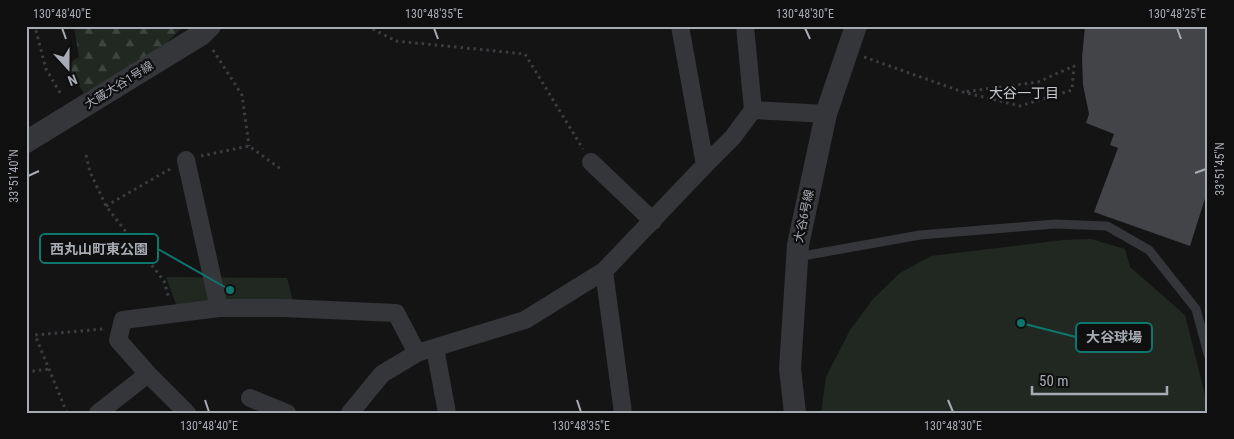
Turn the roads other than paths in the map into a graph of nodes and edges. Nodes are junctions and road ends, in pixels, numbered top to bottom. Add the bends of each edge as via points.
1 (680, 26) edge
2 (745, 26) edge
3 (856, 26) edge
4 (206, 30) edge
5 (753, 110) junction
6 (826, 114) junction
7 (26, 142) edge
8 (186, 160) dead end
9 (591, 162) road end
10 (705, 165) junction
11 (653, 221) junction
12 (797, 257) junction
13 (604, 271) junction
14 (220, 308) junction
15 (435, 348) junction
16 (417, 353) junction
17 (1208, 354) edge
18 (148, 374) junction
19 (250, 398) dead end
20 (98, 413) edge
21 (187, 413) edge
22 (286, 413) edge
23 (350, 413) edge
24 (447, 413) edge
25 (624, 413) edge
26 (795, 413) edge

1 - 10 street
2 - 5 street
3 - 6 street, 大谷6号線
4 - 7 street, 大蔵大谷1号線
5 - 6 street
5 - 10 street via 733,137
6 - 12 street, 大谷6号線
8 - 14 street
9 - 11 street
10 - 11 street
11 - 13 street
12 - 17 lane via 920,235 1055,224 1107,226 1149,250 1196,309
12 - 26 street, 大谷6号線 via 790,369
13 - 15 street via 525,320
13 - 25 street
14 - 16 street via 396,313
14 - 18 street via 123,320 118,340
15 - 16 street
15 - 24 street
16 - 23 street via 382,374
18 - 20 street
18 - 21 street
19 - 22 street

